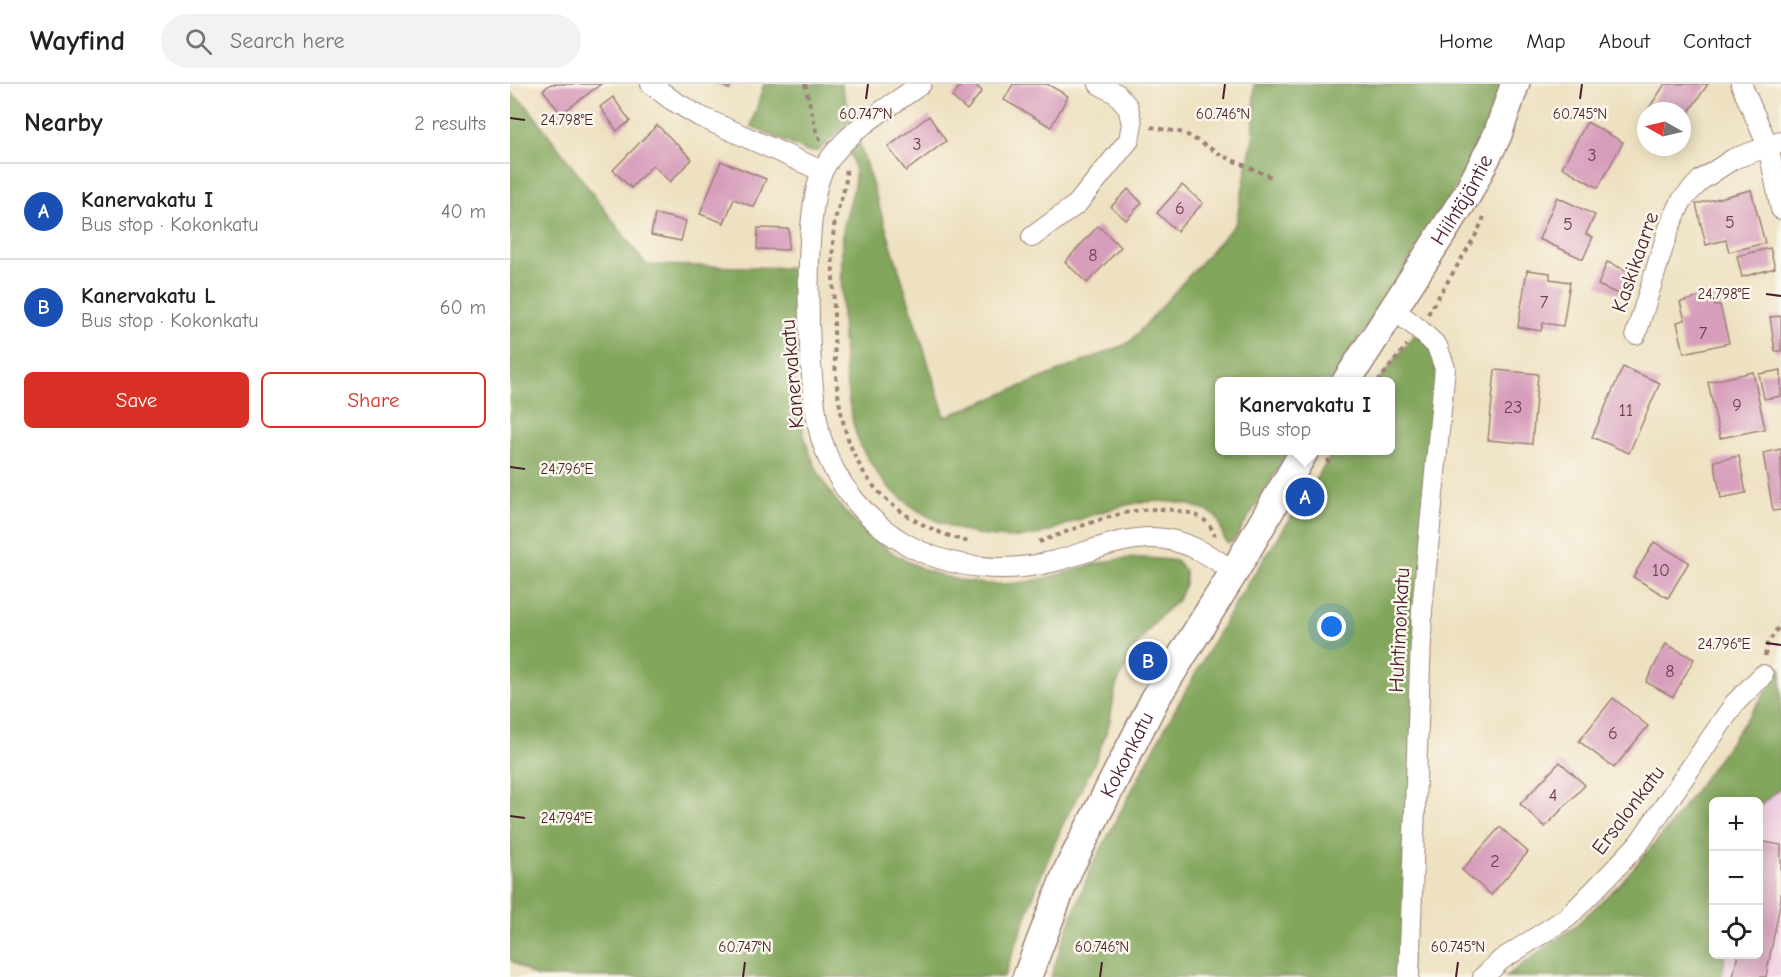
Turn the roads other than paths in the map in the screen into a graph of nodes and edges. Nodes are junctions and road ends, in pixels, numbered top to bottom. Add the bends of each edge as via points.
1 (651, 84) edge
2 (921, 84) edge
3 (1099, 84) edge
4 (1515, 84) edge
5 (1741, 84) edge
6 (1774, 144) edge
7 (822, 171) junction
8 (1781, 209) edge
9 (1032, 237) dead end
10 (1393, 309) junction
11 (1636, 334) dead end
12 (1349, 377) edge
13 (1314, 460) edge
14 (1234, 572) junction
15 (1763, 675) road end
16 (1027, 977) edge
17 (1409, 977) edge
18 (1483, 977) edge

1 - 7 street via 699,116
2 - 7 street, Kanervakatu via 853,132
3 - 9 street via 1117,94 1128,107 1132,124 1129,140 1077,204
4 - 10 street, Hiihtäjäntie via 1497,136 1468,193
5 - 6 street
6 - 8 street
6 - 11 street, Kaskikaarre via 1732,159 1701,180 1682,200 1669,228
7 - 14 street, Kanervakatu via 810,236 814,398 822,440 842,485 871,519 904,543 933,557 966,566 1015,568 1055,561 1121,540 1154,538 1185,544
10 - 12 street
10 - 17 street, Huhtimonkatu via 1437,346 1445,369 1422,610
13 - 14 street, Kokonkatu
14 - 16 street, Kokonkatu via 1144,721 1068,870
15 - 18 street, Ersalonkatu via 1735,704 1639,843 1568,917 1501,960

